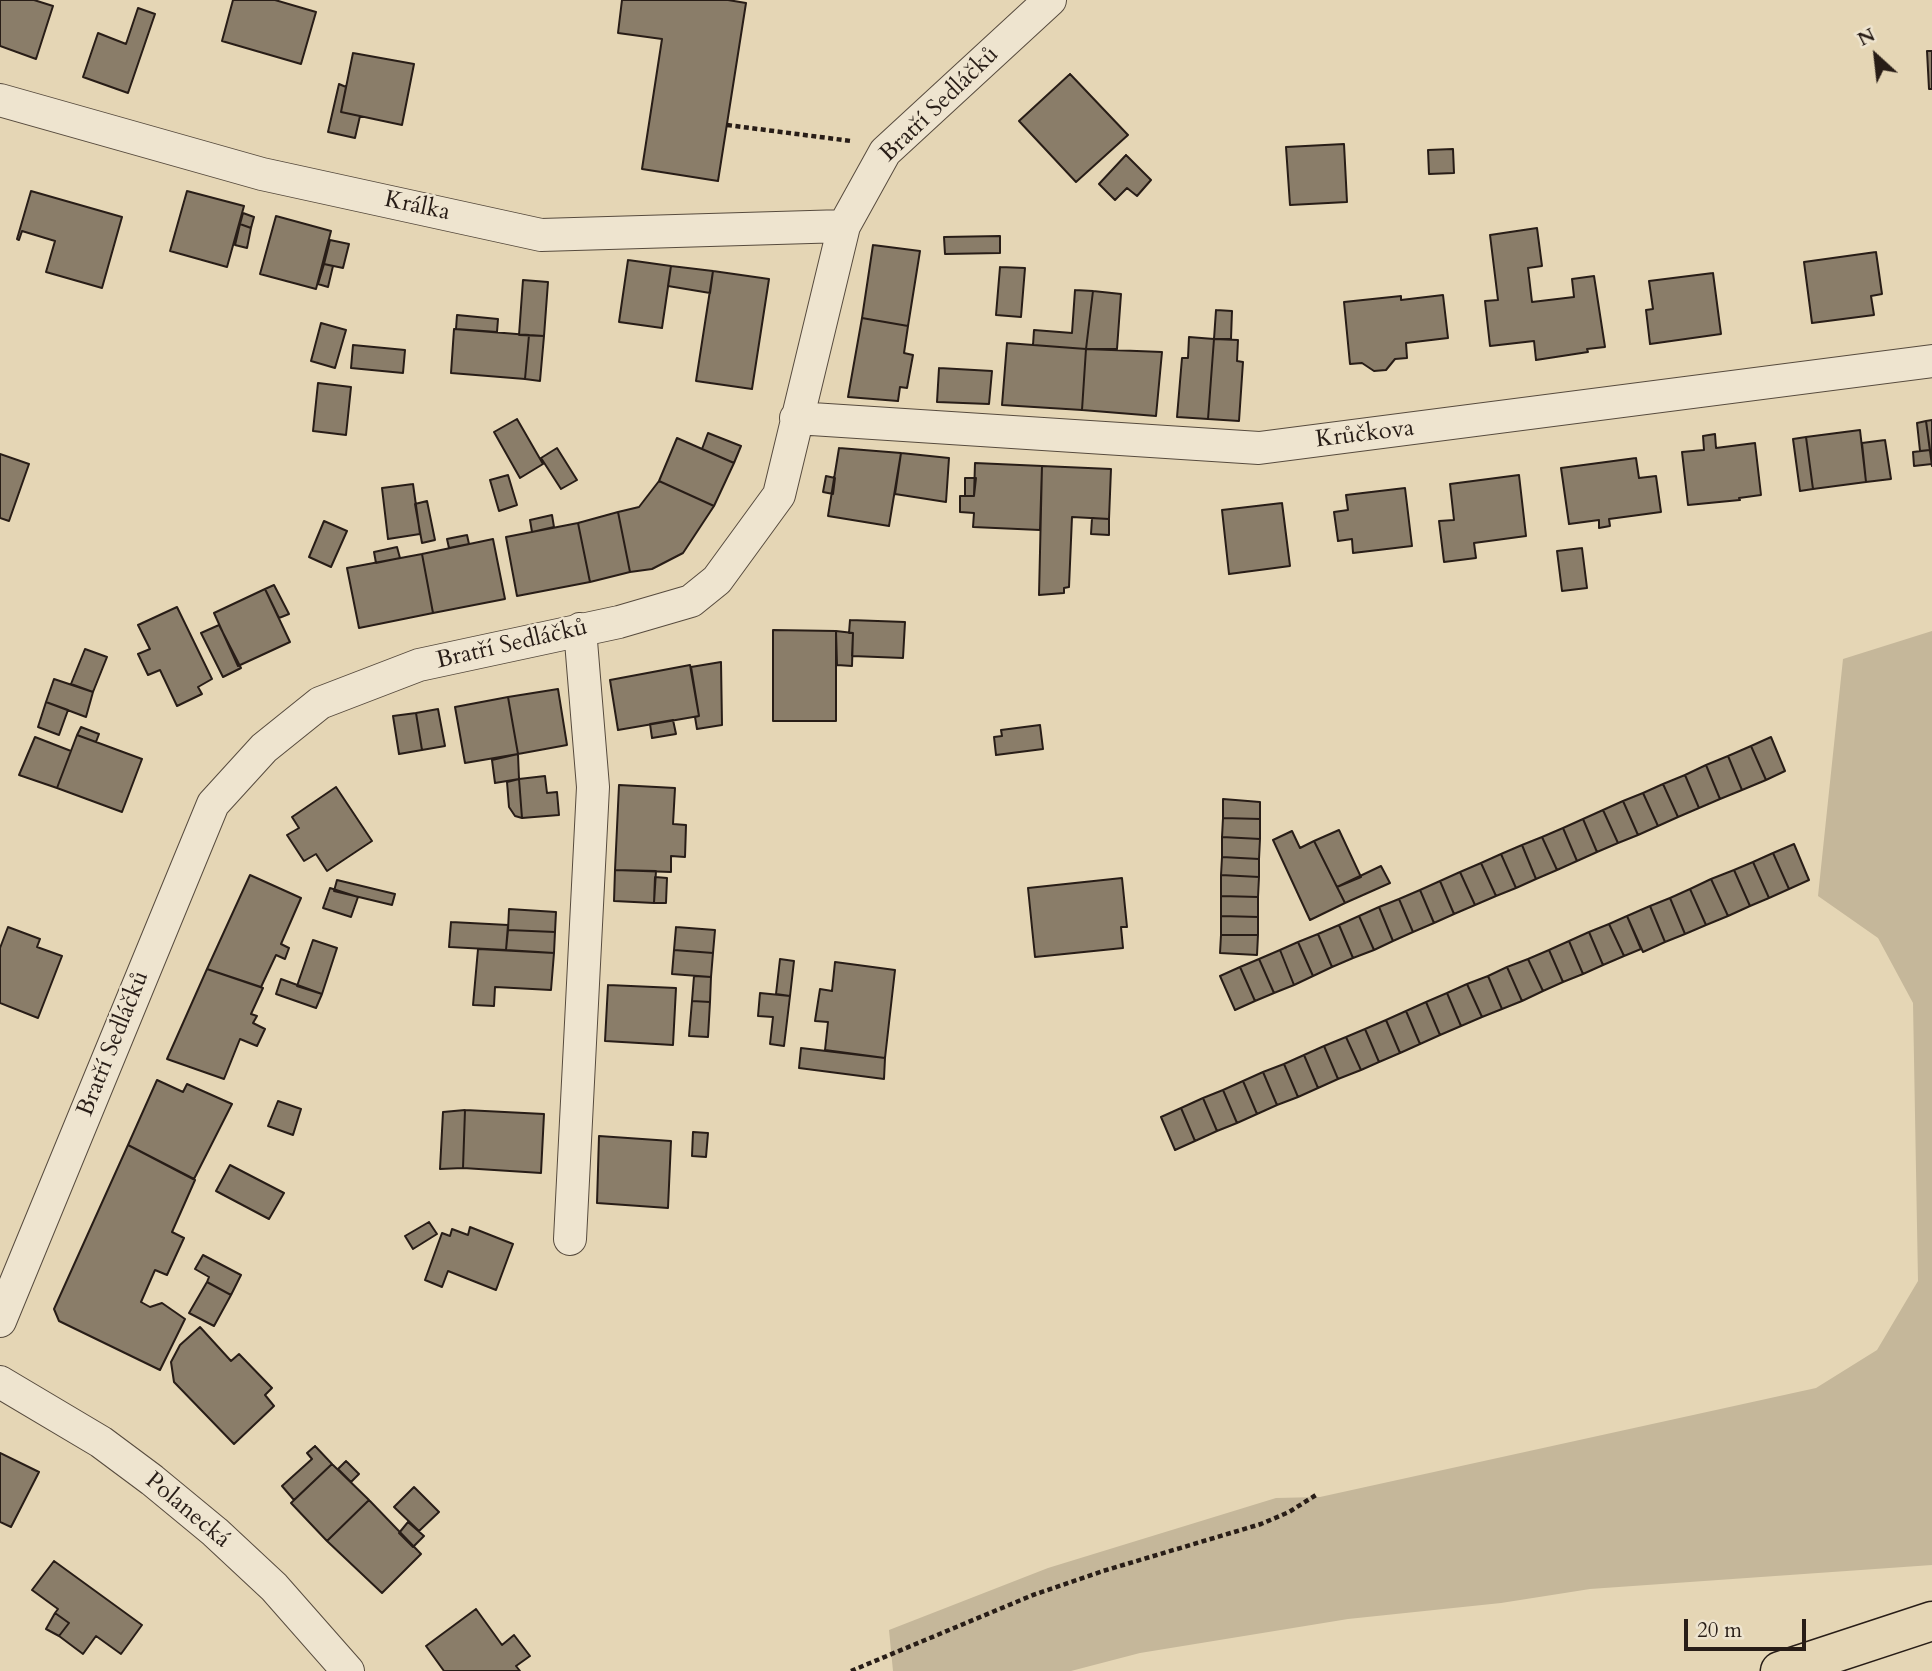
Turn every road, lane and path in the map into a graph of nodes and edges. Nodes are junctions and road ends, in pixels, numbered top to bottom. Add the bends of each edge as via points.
1 (1050, 0) edge
2 (0, 100) edge
3 (727, 125) dead end
4 (885, 152) junction
5 (844, 226) junction
6 (1932, 361) edge
7 (796, 418) junction
8 (580, 629) junction
9 (570, 1239) dead end
10 (0, 1321) edge
11 (0, 1382) edge
12 (1316, 1495) dead end
13 (1932, 1621) edge
14 (348, 1671) edge
15 (851, 1671) edge
16 (1780, 1671) edge

1 - 4 street, Bratří Sedláčků
2 - 5 street, Králka via 262,174 541,235
3 - 4 path via 862,142
4 - 5 street, Bratří Sedláčků
5 - 7 street, Bratří Sedláčků
6 - 7 street, Krůčkova via 1259,448
7 - 8 street, Bratří Sedláčků via 779,495 717,580 691,601
8 - 9 street via 593,787
8 - 10 street, Bratří Sedláčků via 419,666 320,703 264,748 213,804
11 - 14 street, Polanecká via 101,1442 215,1532 274,1587
12 - 15 path via 1261,1524 1033,1595
13 - 16 highway

